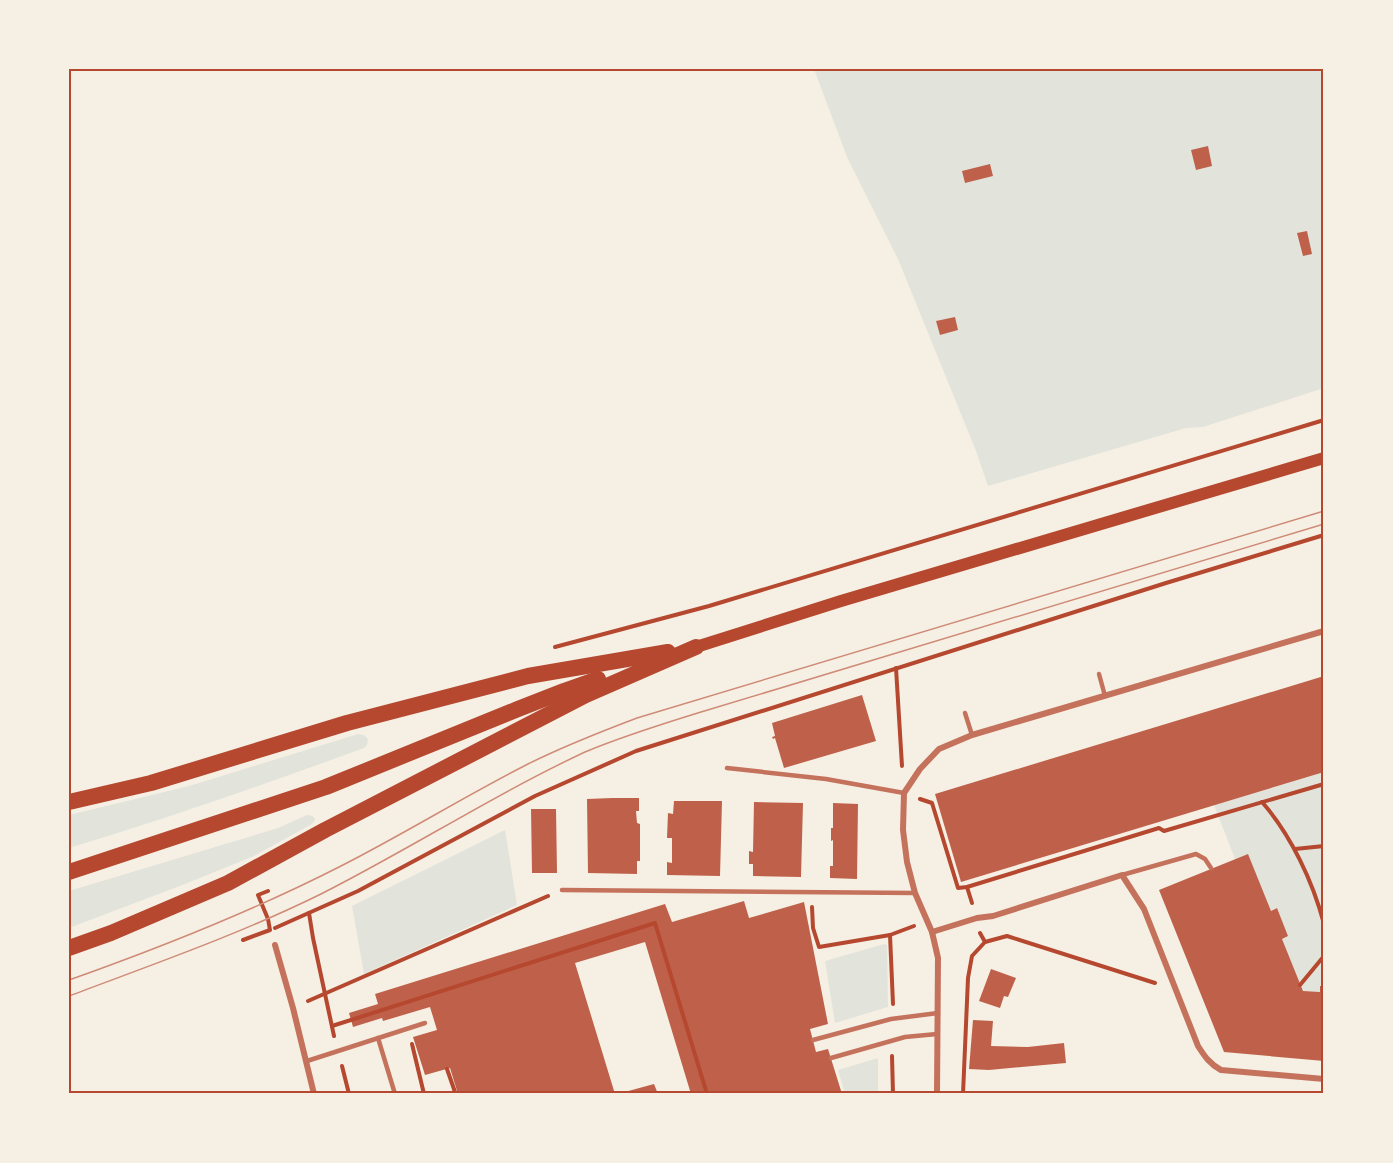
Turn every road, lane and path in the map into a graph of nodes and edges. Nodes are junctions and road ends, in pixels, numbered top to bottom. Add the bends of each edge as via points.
1 (1324, 420) edge
2 (1324, 458) edge
3 (1324, 535) edge
4 (1324, 632) edge
5 (696, 647) junction
6 (544, 650) dead end
7 (896, 668) junction
8 (1099, 674) dead end
9 (1105, 696) junction
10 (965, 712) dead end
11 (972, 735) junction
12 (727, 768) dead end
13 (1324, 784) edge
14 (904, 793) junction
15 (69, 802) edge
16 (1262, 802) junction
17 (1324, 846) edge
18 (1295, 849) junction
19 (1211, 868) dead end
20 (69, 872) edge
21 (1122, 875) junction
22 (562, 890) joint
23 (268, 891) dead end
24 (812, 893) junction
25 (915, 893) junction
26 (1322, 908) edge
27 (309, 913) junction
28 (927, 921) junction
29 (1324, 924) edge
30 (270, 930) junction
31 (932, 932) junction
32 (980, 933) dead end
33 (890, 935) junction
34 (243, 940) dead end
35 (985, 942) junction
36 (275, 945) joint
37 (69, 948) edge
38 (1324, 956) edge
39 (1300, 985) dead end
40 (1175, 990) junction
41 (326, 994) junction
42 (293, 1008) junction
43 (938, 1013) junction
44 (891, 1019) junction
45 (424, 1023) dead end
46 (408, 1028) junction
47 (938, 1034) junction
48 (378, 1038) junction
49 (813, 1040) dead end
50 (892, 1041) junction
51 (831, 1058) dead end
52 (307, 1061) junction
53 (447, 1069) dead end
54 (1324, 1079) edge
55 (314, 1094) edge
56 (395, 1094) edge
57 (424, 1094) edge
58 (449, 1094) edge
59 (706, 1094) edge
60 (893, 1094) edge
61 (937, 1094) edge
62 (963, 1094) edge

1 - 6 path via 709,606
2 - 5 main road
3 - 7 path
4 - 9 street
5 - 15 highway via 528,676 347,723 151,783
5 - 20 highway via 554,694 326,787
5 - 37 highway via 567,705 228,883
7 - 14 path
7 - 27 path via 636,751 535,796
8 - 9 lane
9 - 11 street
10 - 11 lane
11 - 14 street via 939,749
12 - 14 lane
13 - 16 path
14 - 16 path via 932,803 958,888 1159,828 1164,831
14 - 25 street via 903,830
16 - 18 path
17 - 18 path
18 - 26 path
19 - 21 lane via 1196,854
21 - 31 street
21 - 40 street via 1144,909
22 - 24 lane
22 - 41 path
23 - 30 path via 258,896
24 - 25 lane
24 - 33 path via 813,928 819,947
25 - 28 street
26 - 29 path
27 - 30 path
27 - 41 path
28 - 31 street
28 - 33 path
30 - 34 path
30 - 36 path
31 - 43 street via 938,958
32 - 35 path
33 - 44 path
35 - 40 path via 1007,936
35 - 62 path via 972,956 968,978
36 - 42 street
38 - 39 path
40 - 54 street via 1204,1057 1221,1070
41 - 42 path
41 - 59 path via 332,1026 655,923
42 - 52 street
43 - 44 lane
43 - 47 street
44 - 49 lane
45 - 46 lane
46 - 48 lane
46 - 57 path
47 - 50 lane
47 - 61 street
48 - 52 lane
48 - 56 lane
50 - 51 lane
50 - 60 path
52 - 55 street
53 - 58 path via 455,1092

